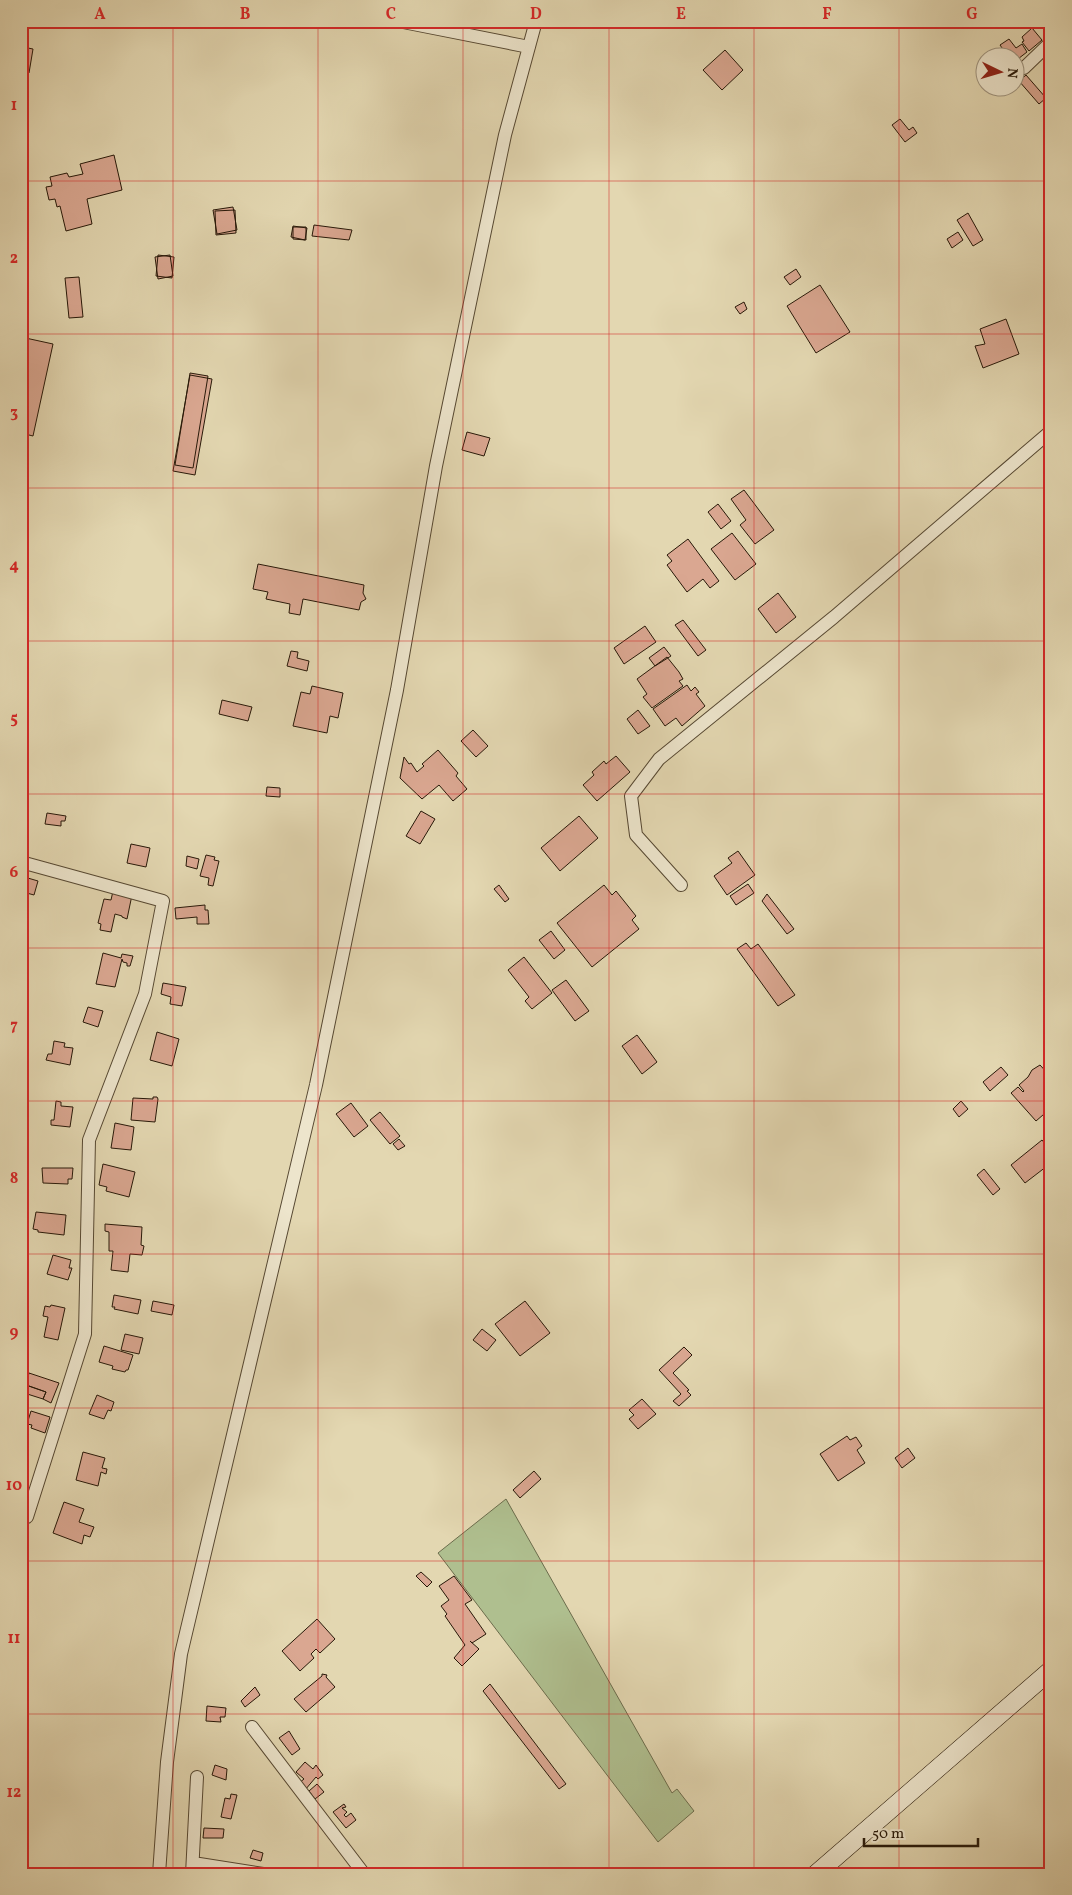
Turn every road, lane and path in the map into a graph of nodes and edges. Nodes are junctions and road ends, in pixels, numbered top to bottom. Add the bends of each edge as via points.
1 (398, 21) edge
2 (536, 21) edge
3 (1051, 42) edge
4 (529, 47) junction
5 (1024, 68) dead end
6 (1051, 431) edge
7 (21, 862) edge
8 (681, 885) dead end
9 (21, 1514) edge
10 (1051, 1670) edge
11 (252, 1727) dead end
12 (197, 1777) dead end
13 (193, 1868) edge
14 (160, 1874) edge
15 (263, 1874) edge
16 (364, 1874) edge
17 (816, 1874) edge

1 - 4 street
2 - 4 street
3 - 5 street
4 - 14 street via 505,135 440,446 397,690 316,1085 181,1654 167,1762
6 - 8 street via 834,617 659,760 631,796 636,835
7 - 9 street via 164,901 146,994 89,1140 84,1334 27,1517
10 - 17 street
11 - 16 street
12 - 13 street
13 - 15 street

